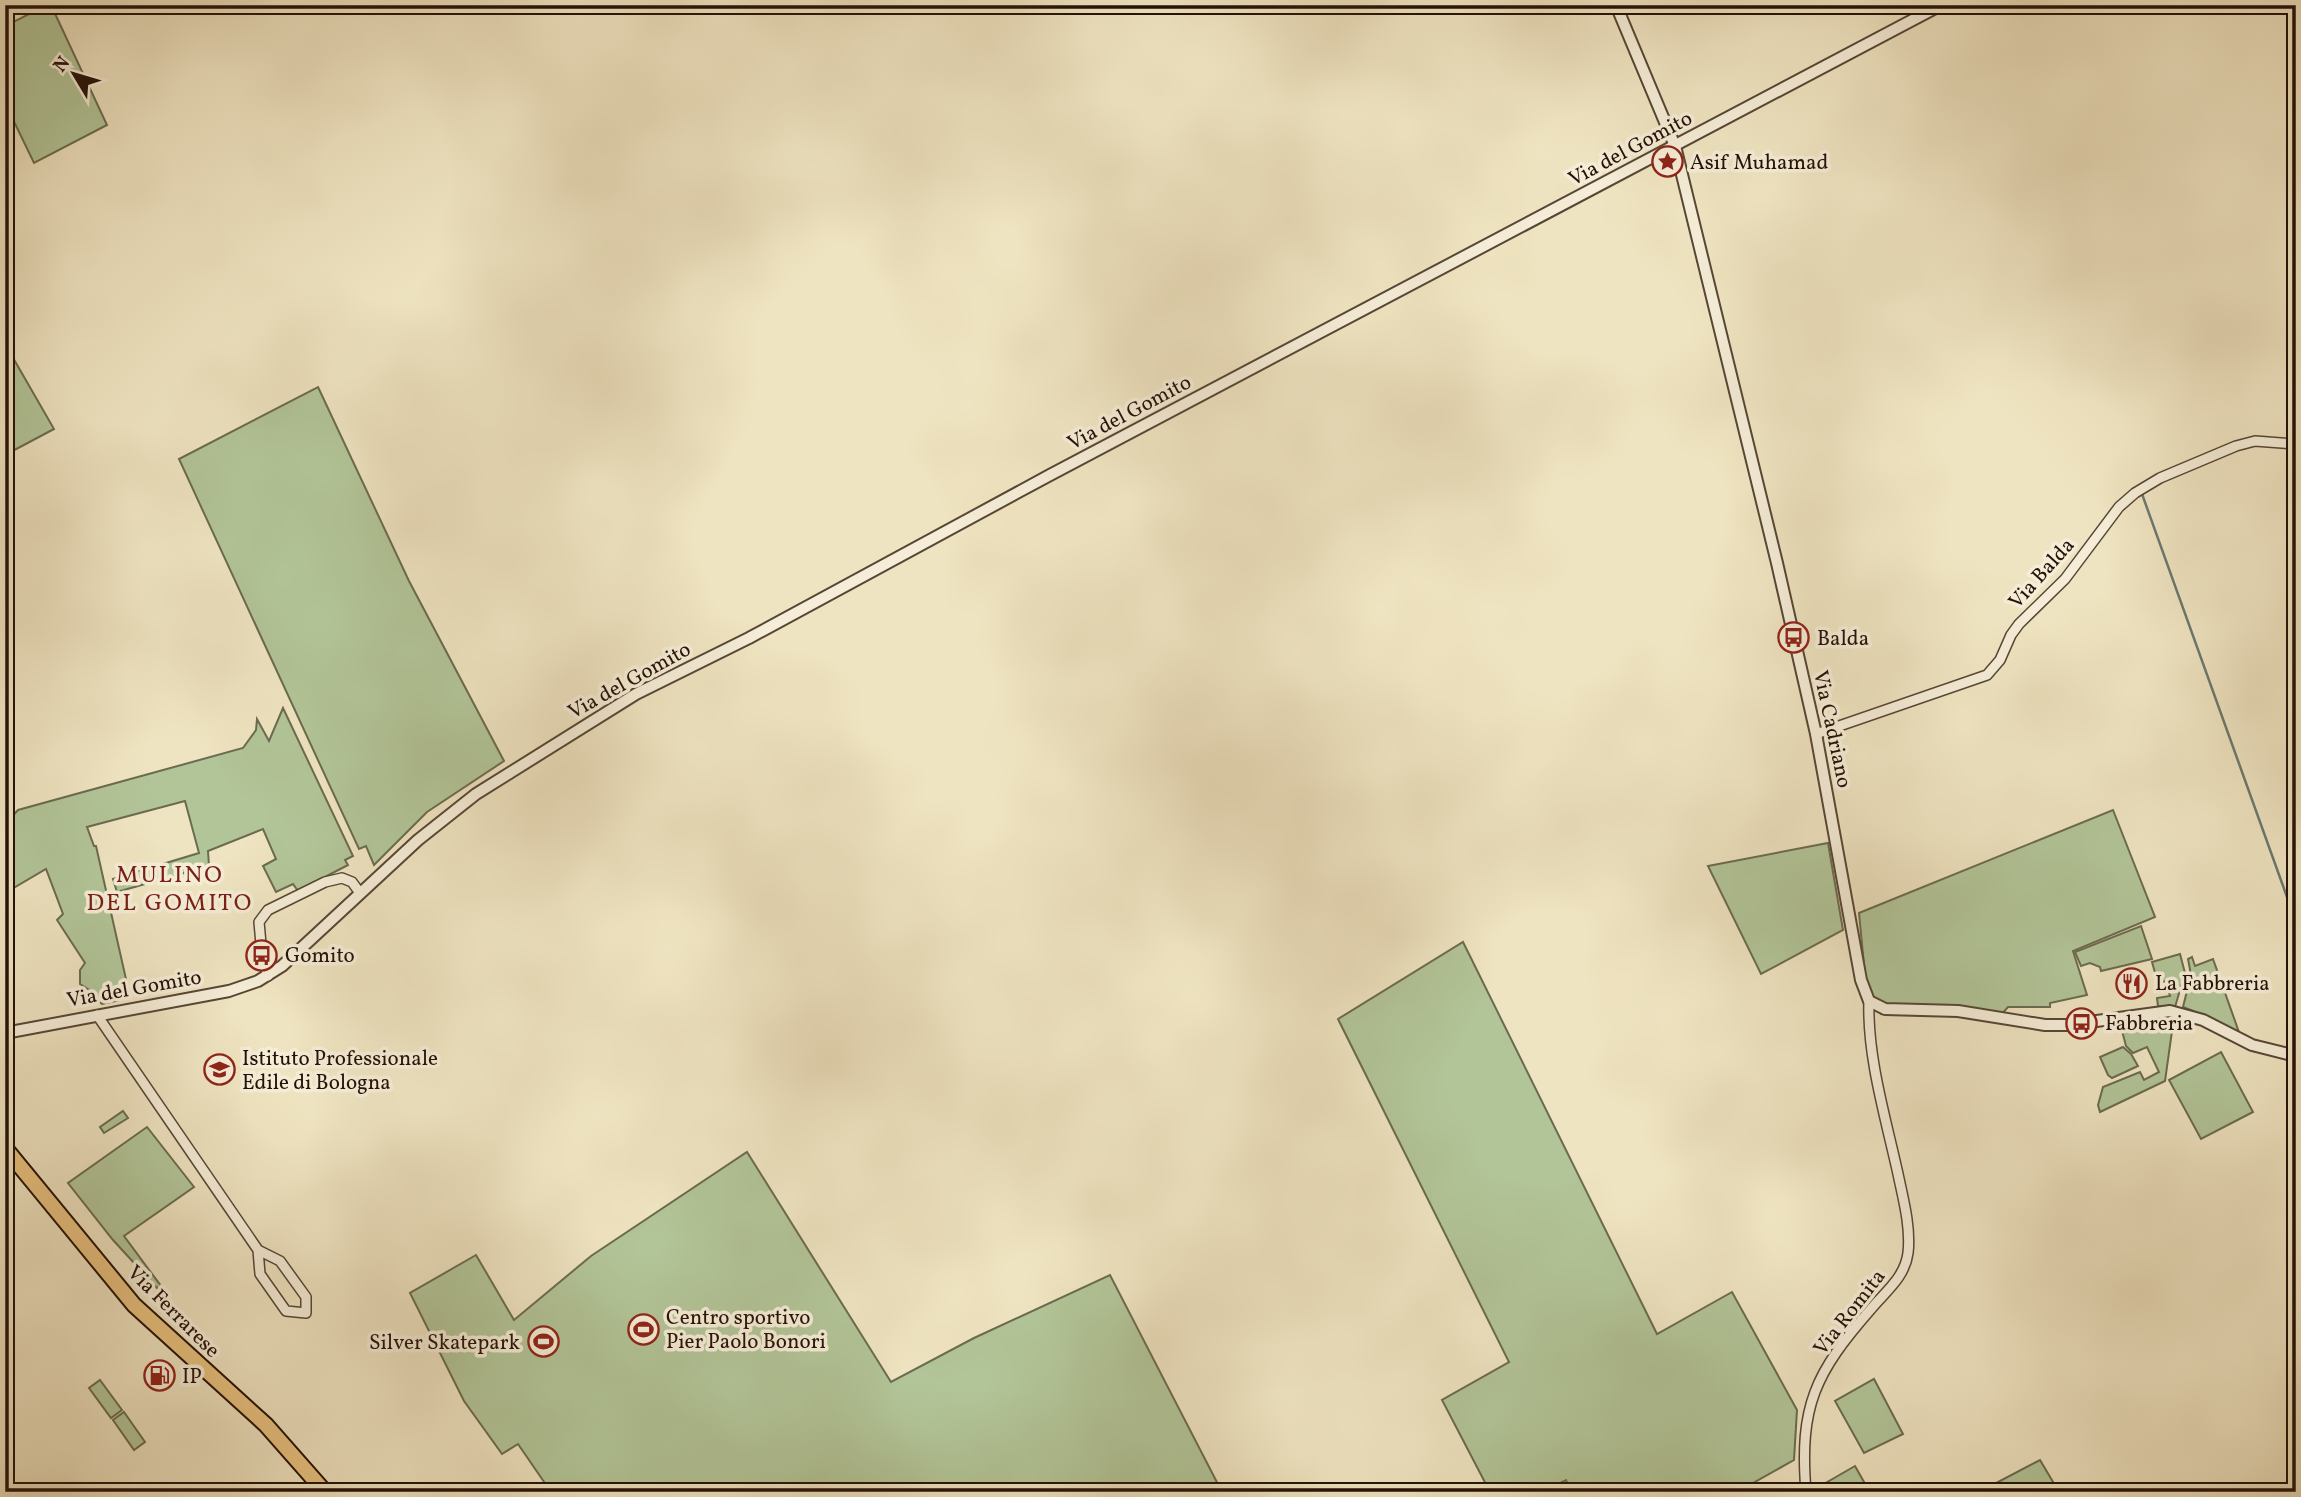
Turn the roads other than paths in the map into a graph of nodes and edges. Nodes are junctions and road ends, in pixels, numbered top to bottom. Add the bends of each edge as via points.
1 (1616, 5) edge
2 (1941, 5) edge
3 (1675, 146) junction
4 (2296, 444) edge
5 (1816, 734) junction
6 (360, 893) junction
7 (268, 976) junction
8 (1874, 1004) junction
9 (97, 1015) junction
10 (5, 1032) edge
11 (2296, 1056) edge
12 (5, 1148) edge
13 (258, 1251) junction
14 (326, 1492) edge
15 (1806, 1492) edge

1 - 3 street, Via Cadriano
2 - 3 street, Via del Gomito
3 - 5 street, Via Cadriano
3 - 6 street, Via del Gomito via 636,694 475,794
4 - 5 street, Via Balda via 2236,446 2160,478 2119,507 2065,579 2019,624 1987,675
5 - 8 street, Via Cadriano via 1861,980
6 - 7 street, Via del Gomito
6 - 7 street via 342,878 268,910 259,922
7 - 9 street, Via del Gomito via 229,991
8 - 11 street via 2045,1025 2170,1011 2203,1020 2252,1045
8 - 15 street, Via Romita via 1870,1029 1903,1195 1908,1255 1900,1276 1857,1325 1817,1385 1804,1433
9 - 10 street, Via del Gomito
9 - 13 street
12 - 14 main road, Via Ferrarese via 134,1305 266,1425
13 - 13 street via 260,1273 286,1311 306,1313 306,1297 280,1261

